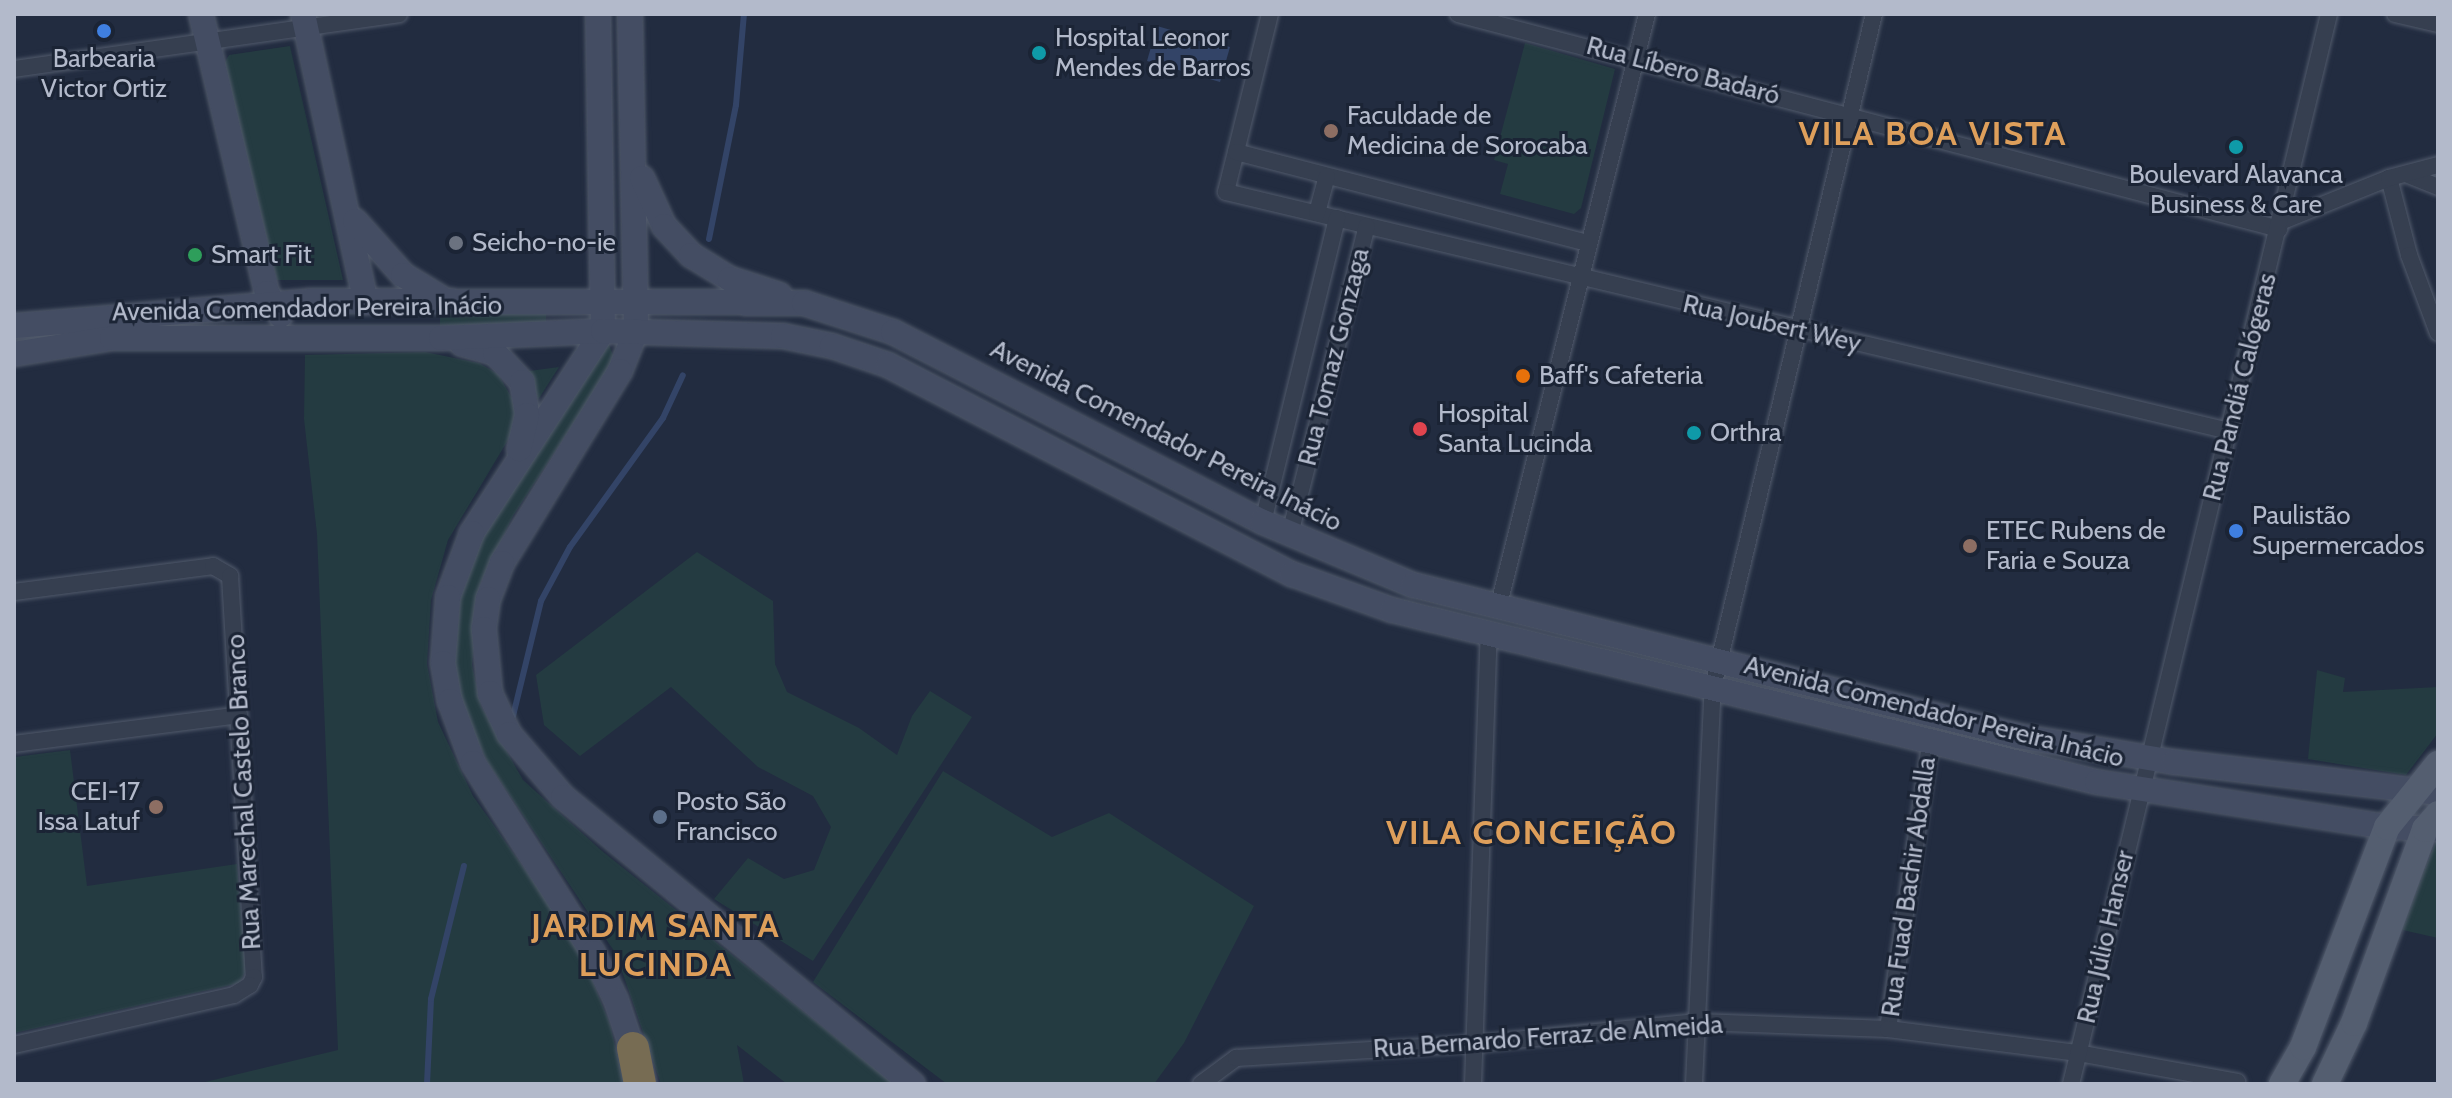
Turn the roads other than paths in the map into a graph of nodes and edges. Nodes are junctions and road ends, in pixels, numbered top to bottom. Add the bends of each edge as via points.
1 (201, 14) edge
2 (399, 14) edge
3 (598, 14) edge
4 (630, 14) edge
5 (1270, 14) edge
6 (1458, 14) edge
7 (1647, 14) edge
8 (1874, 14) edge
9 (2329, 14) edge
10 (2395, 14) edge
11 (305, 21) edge
12 (2438, 24) edge
13 (208, 43) junction
14 (1637, 58) junction
15 (14, 69) edge
16 (1848, 115) junction
17 (636, 152) junction
18 (1236, 152) junction
19 (2438, 165) edge
20 (1327, 176) junction
21 (2398, 176) junction
22 (2438, 187) edge
23 (350, 212) junction
24 (1317, 213) junction
25 (1337, 218) junction
26 (2280, 225) junction
27 (1367, 226) junction
28 (1588, 243) junction
29 (1579, 278) junction
30 (366, 302) junction
31 (448, 302) junction
32 (605, 302) junction
33 (635, 302) junction
34 (271, 303) junction
35 (804, 303) junction
36 (14, 326) edge
37 (603, 331) junction
38 (636, 331) junction
39 (1796, 331) junction
40 (2438, 333) edge
41 (298, 335) junction
42 (341, 335) junction
43 (441, 338) junction
44 (14, 354) edge
45 (2229, 431) junction
46 (508, 478) junction
47 (1263, 522) junction
48 (1290, 534) junction
49 (14, 592) edge
50 (1498, 608) junction
51 (1489, 634) junction
52 (1718, 662) junction
53 (1713, 687) junction
54 (239, 715) junction
55 (14, 744) edge
56 (1930, 744) junction
57 (2149, 759) junction
58 (2438, 764) edge
59 (2141, 790) junction
60 (2426, 793) edge
61 (2434, 824) edge
62 (2387, 827) junction
63 (1698, 1022) junction
64 (1888, 1029) junction
65 (1474, 1044) junction
66 (14, 1045) edge
67 (633, 1048) joint
68 (2078, 1053) junction
69 (2237, 1082) dead end
70 (641, 1084) edge
71 (913, 1084) edge
72 (1201, 1084) edge
73 (1473, 1084) edge
74 (1694, 1084) edge
75 (2071, 1084) edge
76 (2282, 1084) edge
77 (2325, 1084) edge

1 - 13 main road
2 - 11 street
3 - 32 main road
4 - 17 main road
5 - 18 street
6 - 14 street, Rua Líbero Badaró
7 - 14 street
8 - 16 street
9 - 26 street, Rua Pandiá Calógeras
10 - 12 street
11 - 13 street
11 - 23 main road
13 - 15 street
13 - 34 main road
14 - 16 street, Rua Líbero Badaró
14 - 28 street
16 - 26 street, Rua Líbero Badaró
16 - 39 street
17 - 33 main road
17 - 35 main road via 653,207 691,255 730,279
18 - 20 street
18 - 24 street, Rua Joubert Wey via 1226,192
19 - 21 street
20 - 24 street
20 - 28 street
21 - 22 street
21 - 26 street
21 - 40 street via 2418,285
23 - 30 main road
23 - 31 main road via 403,275
24 - 25 street, Rua Joubert Wey
25 - 27 street, Rua Joubert Wey
25 - 47 street, Rua Tomaz Gonzaga
26 - 45 street, Rua Pandiá Calógeras
27 - 29 street, Rua Joubert Wey
27 - 48 street, Rua Tomaz Gonzaga
28 - 29 street
29 - 39 street, Rua Joubert Wey
29 - 50 street
30 - 31 main road, Avenida Comendador Pereira Inácio
30 - 34 main road, Avenida Comendador Pereira Inácio
30 - 42 main road
31 - 32 main road, Avenida Comendador Pereira Inácio
32 - 33 main road, Avenida Comendador Pereira Inácio
32 - 37 main road
33 - 35 main road, Avenida Comendador Pereira Inácio
33 - 38 main road
34 - 36 main road, Avenida Comendador Pereira Inácio
34 - 41 main road
35 - 47 main road, Avenida Comendador Pereira Inácio via 932,350
37 - 38 main road, Avenida Comendador Pereira Inácio
37 - 43 main road, Avenida Comendador Pereira Inácio
37 - 46 main road
38 - 51 main road, Avenida Comendador Pereira Inácio via 783,336 888,365 1292,574 1392,610
38 - 71 main road via 620,371 502,563 488,599 484,629 490,693 509,734 563,797
39 - 45 street, Rua Joubert Wey
39 - 52 street
41 - 42 main road, Avenida Comendador Pereira Inácio
41 - 44 main road, Avenida Comendador Pereira Inácio via 112,338
42 - 43 main road, Avenida Comendador Pereira Inácio
43 - 46 main road via 495,353 522,382 524,433
45 - 57 street, Rua Pandiá Calógeras
46 - 67 main road via 472,533 448,597 443,663 450,701 473,763 593,953
47 - 48 main road, Avenida Comendador Pereira Inácio
48 - 50 main road, Avenida Comendador Pereira Inácio via 1413,585
49 - 54 street, Rua Marechal Castelo Branco via 213,566 226,570 232,583
50 - 52 main road, Avenida Comendador Pereira Inácio
51 - 53 main road, Avenida Comendador Pereira Inácio
51 - 65 street
52 - 53 street, Avenida Comendador Pereira Inácio
52 - 57 main road, Avenida Comendador Pereira Inácio via 2018,736
53 - 56 main road, Avenida Comendador Pereira Inácio
53 - 63 street
54 - 55 street
54 - 66 street, Rua Marechal Castelo Branco via 254,964 250,985 234,995
56 - 59 main road, Avenida Comendador Pereira Inácio
56 - 64 street, Rua Fuad Bachir Abdalla
57 - 59 street, Avenida Comendador Pereira Inácio
57 - 60 main road, Avenida Comendador Pereira Inácio
58 - 60 main road
59 - 62 main road, Avenida Comendador Pereira Inácio
59 - 68 street, Rua Júlio Hanser
60 - 62 main road
61 - 62 main road, Avenida Comendador Pereira Inácio
61 - 77 main road
62 - 76 main road via 2303,1047
63 - 64 street, Rua Bernardo Ferraz de Almeida
63 - 65 street, Rua Bernardo Ferraz de Almeida
63 - 74 street
64 - 68 street, Rua Bernardo Ferraz de Almeida
65 - 72 street, Rua Bernardo Ferraz de Almeida via 1236,1058
65 - 73 street
67 - 70 highway
68 - 69 street, Rua Bernardo Ferraz de Almeida
68 - 75 street, Rua Júlio Hanser

